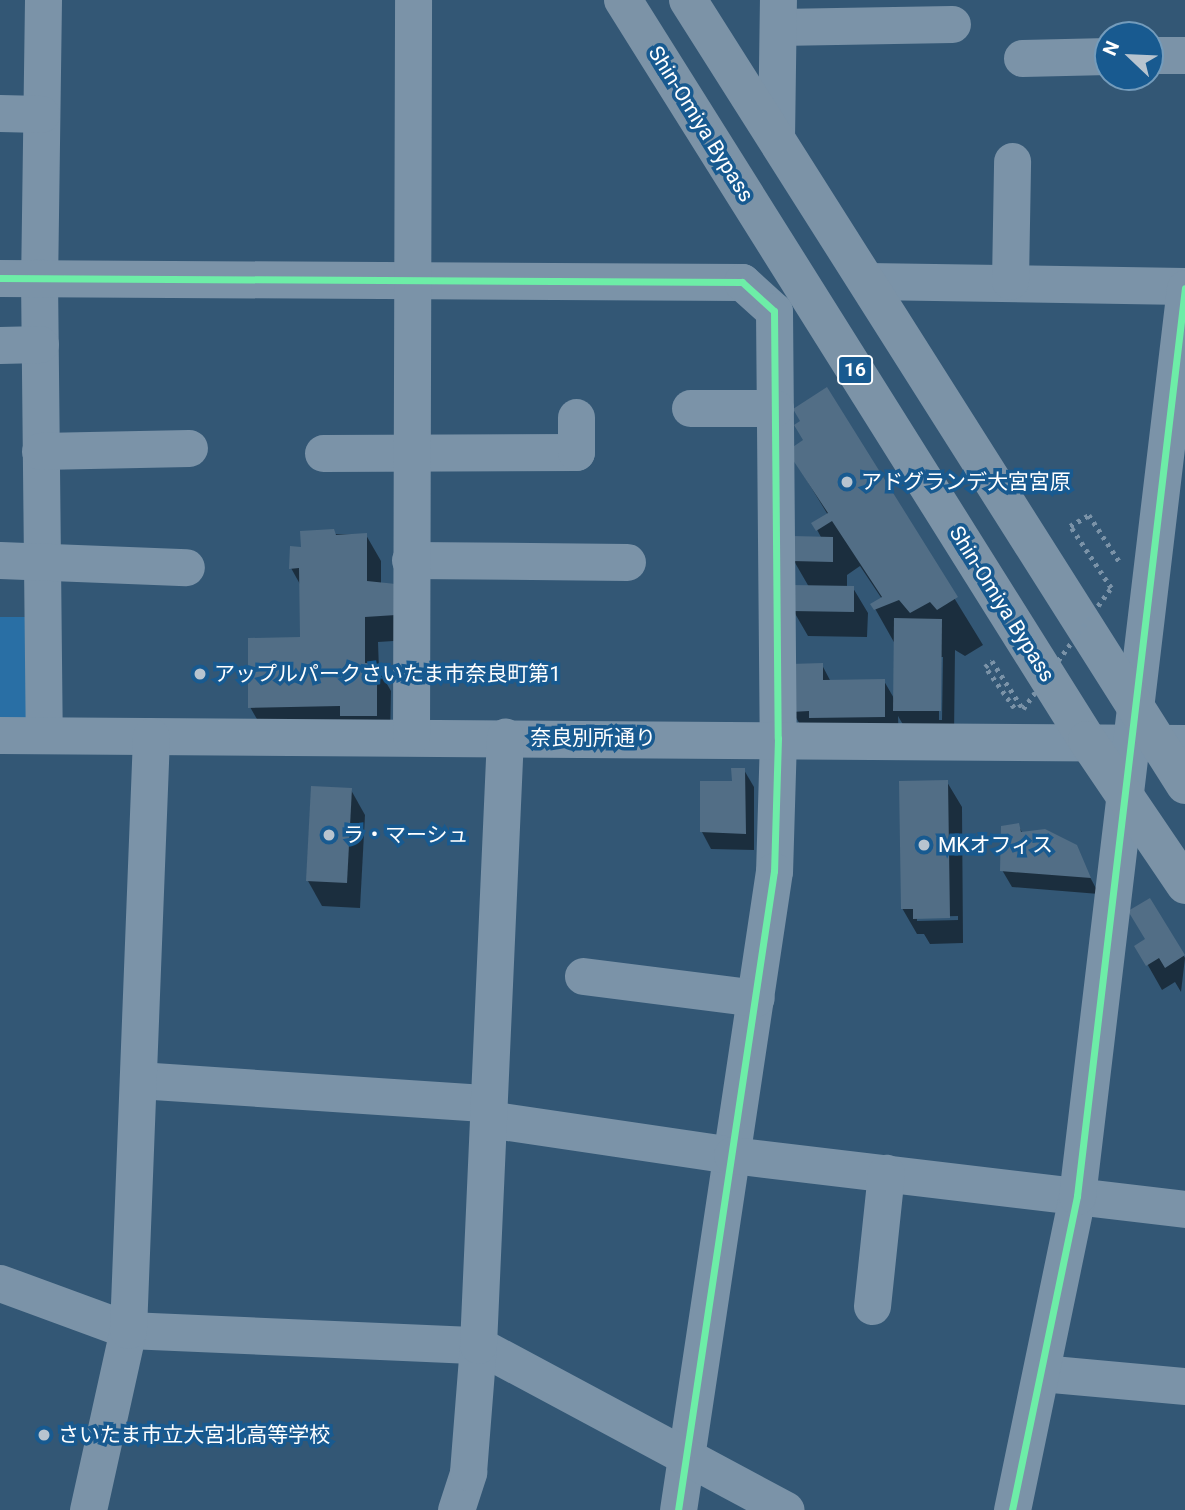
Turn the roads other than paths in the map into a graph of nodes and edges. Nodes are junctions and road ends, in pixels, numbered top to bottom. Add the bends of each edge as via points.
1 (43, 0) edge
2 (413, 0) edge
3 (623, 0) edge
4 (688, 0) edge
5 (778, 14) edge
6 (952, 24) dead end
7 (1164, 55) edge
8 (1185, 55) edge
9 (1094, 56) edge
10 (1022, 58) dead end
11 (0, 113) edge
12 (41, 114) junction
13 (776, 139) junction
14 (1012, 161) dead end
15 (39, 276) junction
16 (0, 278) edge
17 (416, 278) junction
18 (867, 281) junction
19 (1010, 281) junction
20 (1185, 287) edge
21 (40, 344) junction
22 (0, 345) edge
23 (690, 408) dead end
24 (775, 408) junction
25 (576, 417) dead end
26 (189, 448) dead end
27 (40, 451) junction
28 (323, 453) dead end
29 (412, 453) junction
30 (0, 560) edge
31 (410, 560) junction
32 (40, 561) junction
33 (627, 562) dead end
34 (186, 567) dead end
35 (1153, 734) edge
36 (0, 735) edge
37 (44, 735) junction
38 (151, 736) junction
39 (411, 736) junction
40 (505, 737) junction
41 (778, 738) junction
42 (1087, 740) junction
43 (1185, 785) edge
44 (1126, 794) junction
45 (1185, 885) edge
46 (583, 976) dead end
47 (756, 998) junction
48 (138, 1080) junction
49 (487, 1111) junction
50 (732, 1155) junction
51 (886, 1174) junction
52 (1077, 1196) junction
53 (1185, 1209) edge
54 (0, 1283) edge
55 (872, 1306) dead end
56 (128, 1330) junction
57 (478, 1345) junction
58 (1041, 1373) junction
59 (1185, 1386) edge
60 (686, 1456) junction
61 (88, 1510) edge
62 (456, 1510) edge
63 (678, 1510) edge
64 (786, 1510) edge
65 (1012, 1510) edge

1 - 12 street
2 - 17 street
3 - 42 highway, Shin-Omiya Bypass / 16
4 - 13 highway
5 - 6 street
5 - 13 street
7 - 8 street
9 - 10 street
11 - 12 street
12 - 15 street
13 - 18 highway
14 - 19 street
15 - 16 street
15 - 17 street
15 - 21 street
17 - 24 street via 742,282 774,311
17 - 29 street
18 - 19 street
18 - 35 highway
19 - 20 street
20 - 35 street
21 - 22 street
21 - 27 street
23 - 24 street
24 - 41 street
25 - 29 street via 576,452
26 - 27 street
27 - 32 street
28 - 29 street
29 - 31 street
30 - 32 street
31 - 33 street
31 - 39 street
32 - 34 street
32 - 37 street
35 - 42 street, 奈良別所通り
35 - 43 highway
35 - 44 street
36 - 37 street, 奈良別所通り
37 - 38 street, 奈良別所通り
38 - 39 street, 奈良別所通り
38 - 48 street
39 - 40 street, 奈良別所通り
40 - 41 street, 奈良別所通り
40 - 49 street
41 - 42 street, 奈良別所通り
41 - 47 street via 774,871
42 - 44 highway, Shin-Omiya Bypass / 16
44 - 45 highway, Shin-Omiya Bypass / 16
44 - 52 street
46 - 47 street
47 - 50 street
48 - 49 street
48 - 56 street
49 - 50 street
49 - 57 street
50 - 51 street
50 - 60 street
51 - 52 street
51 - 55 street
52 - 53 street
52 - 58 street
54 - 56 street
56 - 57 street
56 - 61 street
57 - 60 street
57 - 62 street via 468,1472
58 - 59 street
58 - 65 street
60 - 63 street
60 - 64 street

